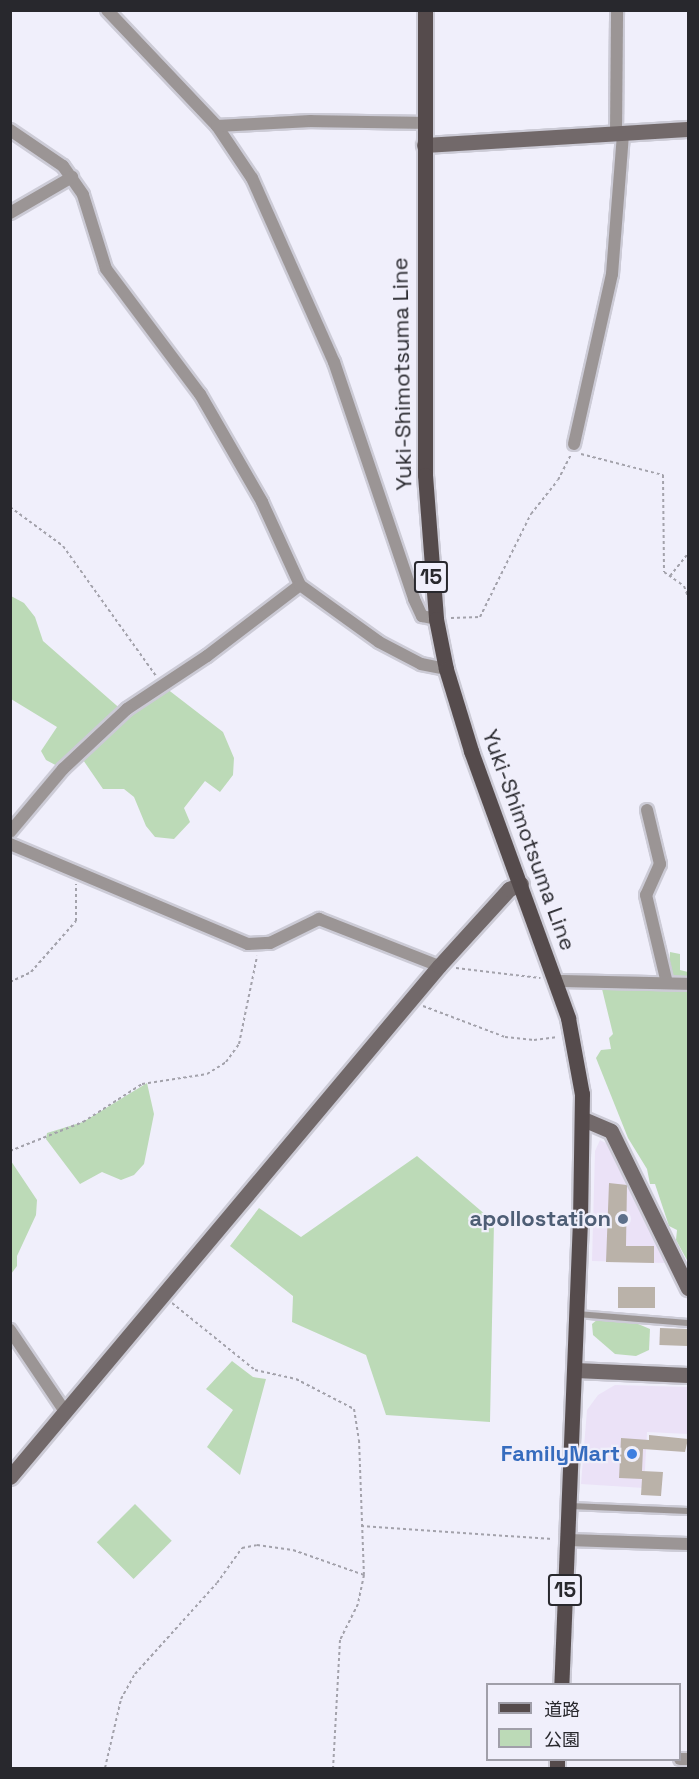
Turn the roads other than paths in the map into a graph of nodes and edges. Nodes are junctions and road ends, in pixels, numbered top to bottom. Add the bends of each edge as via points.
1 (107, 10) edge
2 (425, 10) edge
3 (617, 10) edge
4 (424, 123) junction
5 (218, 126) junction
6 (688, 129) edge
7 (10, 130) edge
8 (620, 133) junction
9 (424, 145) junction
10 (72, 177) junction
11 (10, 213) edge
12 (574, 444) dead end
13 (300, 585) junction
14 (436, 619) junction
15 (446, 669) junction
16 (647, 810) dead end
17 (10, 832) edge
18 (10, 843) edge
19 (520, 884) junction
20 (439, 966) junction
21 (557, 981) junction
22 (667, 983) junction
23 (688, 984) edge
24 (583, 1119) junction
25 (688, 1288) edge
26 (577, 1314) junction
27 (688, 1323) edge
28 (10, 1330) edge
29 (575, 1370) junction
30 (688, 1375) edge
31 (66, 1413) junction
32 (10, 1477) edge
33 (569, 1506) junction
34 (688, 1511) edge
35 (568, 1540) junction
36 (688, 1544) edge
37 (561, 1683) edge

1 - 5 street
2 - 4 main road, Yuki-Shimotsuma Line / 15
3 - 8 street
4 - 5 street via 311,121
4 - 9 main road, Yuki-Shimotsuma Line / 15
5 - 14 street via 252,178 310,302 414,599 422,616
6 - 8 street
7 - 10 street via 63,166
8 - 9 street
8 - 12 street via 612,274
9 - 14 main road, Yuki-Shimotsuma Line / 15 via 425,475
10 - 11 street
10 - 13 street via 83,195 106,269 200,394 262,502
13 - 15 street via 379,642 421,664
13 - 17 street via 127,709 63,769
14 - 15 main road, Yuki-Shimotsuma Line / 15
15 - 19 main road, Yuki-Shimotsuma Line / 15 via 471,751
16 - 22 street via 660,864 646,895
18 - 20 street via 225,937 261,945 320,919
19 - 20 street via 509,889
19 - 21 main road, Yuki-Shimotsuma Line / 15
20 - 31 street
21 - 22 street
21 - 24 main road, Yuki-Shimotsuma Line / 15 via 572,1035
22 - 23 street
24 - 25 street via 611,1131
24 - 26 main road, Yuki-Shimotsuma Line / 15
26 - 27 lane
26 - 29 main road, Yuki-Shimotsuma Line / 15
28 - 31 street
29 - 30 street
29 - 33 main road, Yuki-Shimotsuma Line / 15
31 - 32 street
33 - 34 lane
33 - 35 main road, Yuki-Shimotsuma Line / 15
35 - 36 street
35 - 37 main road, Yuki-Shimotsuma Line / 15

